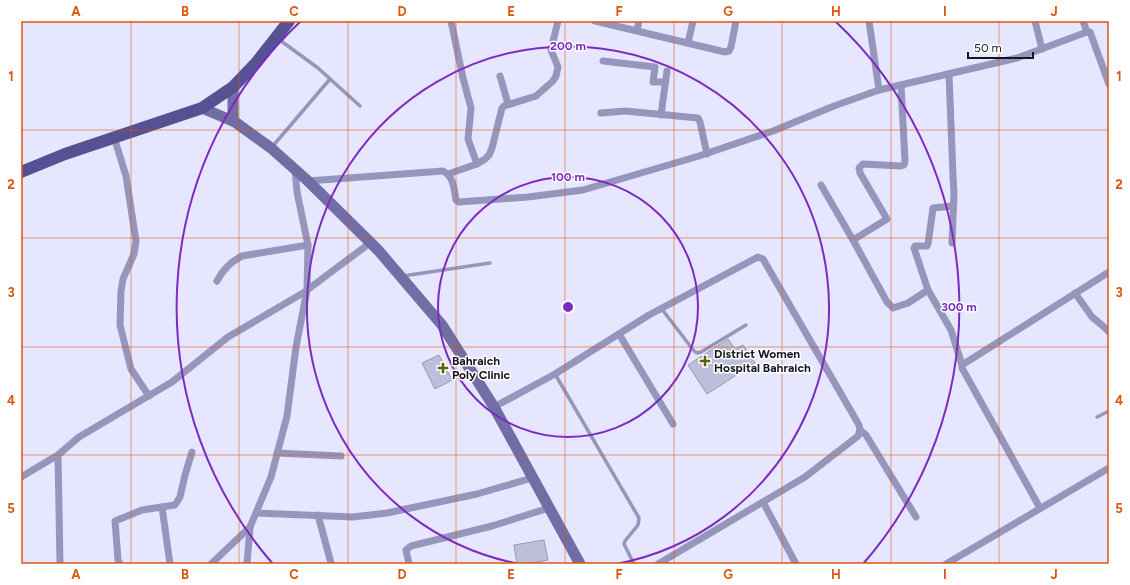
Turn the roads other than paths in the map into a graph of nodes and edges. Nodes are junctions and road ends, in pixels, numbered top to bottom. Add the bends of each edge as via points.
1 (289, 21) edge
2 (451, 21) edge
3 (558, 21) edge
4 (595, 21) edge
5 (639, 21) edge
6 (693, 21) edge
7 (736, 21) edge
8 (869, 21) edge
9 (1035, 21) edge
10 (1083, 21) edge
11 (637, 30) junction
12 (1087, 32) junction
13 (276, 38) junction
14 (688, 43) junction
15 (1042, 49) junction
16 (603, 61) dead end
17 (667, 71) dead end
18 (950, 74) junction
19 (500, 76) dead end
20 (330, 79) junction
21 (666, 82) junction
22 (1109, 84) edge
23 (901, 85) junction
24 (233, 87) junction
25 (879, 90) junction
26 (508, 104) junction
27 (360, 106) dead end
28 (202, 108) junction
29 (601, 113) dead end
30 (662, 115) junction
31 (233, 121) junction
32 (114, 138) junction
33 (271, 148) junction
34 (707, 154) junction
35 (478, 164) junction
36 (294, 169) junction
37 (21, 172) edge
38 (448, 174) junction
39 (308, 181) junction
40 (821, 185) dead end
41 (953, 206) junction
42 (853, 240) junction
43 (370, 243) junction
44 (952, 243) dead end
45 (308, 246) junction
46 (490, 263) dead end
47 (1109, 272) edge
48 (400, 276) junction
49 (217, 281) dead end
50 (307, 290) junction
51 (928, 290) junction
52 (1075, 293) junction
53 (661, 308) junction
54 (746, 325) dead end
55 (1109, 332) edge
56 (619, 334) junction
57 (962, 365) junction
58 (555, 374) junction
59 (148, 396) junction
60 (494, 407) junction
61 (1109, 411) edge
62 (1097, 417) dead end
63 (673, 424) dead end
64 (860, 430) junction
65 (192, 452) dead end
66 (277, 453) junction
67 (58, 455) junction
68 (341, 456) dead end
69 (1109, 468) edge
70 (21, 477) edge
71 (532, 478) junction
72 (763, 502) junction
73 (162, 507) junction
74 (549, 508) junction
75 (1040, 508) junction
76 (256, 513) junction
77 (318, 515) junction
78 (916, 517) dead end
79 (250, 527) junction
80 (331, 563) dead end
81 (60, 564) edge
82 (120, 564) edge
83 (170, 564) edge
84 (211, 564) edge
85 (247, 564) edge
86 (409, 564) edge
87 (580, 564) edge
88 (634, 564) edge
89 (658, 564) edge
90 (796, 564) edge
91 (946, 564) edge

1 - 13 main road
2 - 35 street via 471,108 468,139
3 - 26 street via 551,50 558,67 553,81 536,96
4 - 11 street
5 - 11 street
6 - 14 street
7 - 14 street via 729,51
8 - 25 street
9 - 15 street
10 - 12 street
11 - 14 street
12 - 15 street
12 - 22 street via 1090,32
13 - 20 lane
13 - 24 main road
15 - 18 street via 1017,58
16 - 21 street via 655,68 653,82
17 - 21 street
18 - 23 street
18 - 41 street
19 - 26 street
20 - 27 lane
20 - 33 lane
21 - 30 street
23 - 25 street
23 - 42 street via 904,165 860,166 860,173 887,219
24 - 28 main road
24 - 31 main road
25 - 34 street
26 - 35 street via 500,111 489,155
28 - 31 main road
28 - 32 main road
29 - 30 street via 625,111
30 - 34 street via 698,118
31 - 33 main road
32 - 37 main road
32 - 59 street via 126,176 136,240 134,254 123,279 120,325 131,369
33 - 36 main road
34 - 38 street via 583,190 528,197 459,202 456,200
35 - 38 street
36 - 39 main road
36 - 45 street via 296,192
38 - 39 street via 443,171
39 - 43 main road
40 - 42 street
41 - 44 street
41 - 51 street via 933,208 928,244 914,248
42 - 51 street via 887,302 893,308 908,303
43 - 48 main road
43 - 50 street
45 - 49 street via 242,256 225,267
45 - 50 street
46 - 48 lane
47 - 52 street
48 - 60 main road via 442,325
50 - 59 street via 228,337 172,382
50 - 66 street via 287,416
51 - 57 street via 951,330
52 - 55 street via 1092,317
52 - 57 street
53 - 54 lane via 697,353
53 - 56 street
53 - 64 street via 758,257 763,258
56 - 58 street
56 - 63 street
57 - 75 street
58 - 60 street
58 - 88 lane via 639,518 638,525 624,544
59 - 67 street via 79,437
60 - 71 main road
61 - 62 lane
64 - 72 street via 858,436 805,477
64 - 78 street via 866,435
65 - 73 street via 178,502
66 - 68 street
66 - 76 street via 271,477
67 - 70 street
67 - 81 street
69 - 75 street
71 - 74 main road
71 - 77 street via 477,494 387,513 353,517
72 - 89 street
72 - 90 street
73 - 82 street via 142,510 115,521
73 - 83 street
74 - 86 street via 492,526 411,546 406,550
74 - 87 main road
75 - 91 street
76 - 77 street
76 - 79 street
77 - 80 street
79 - 84 street
79 - 85 street

